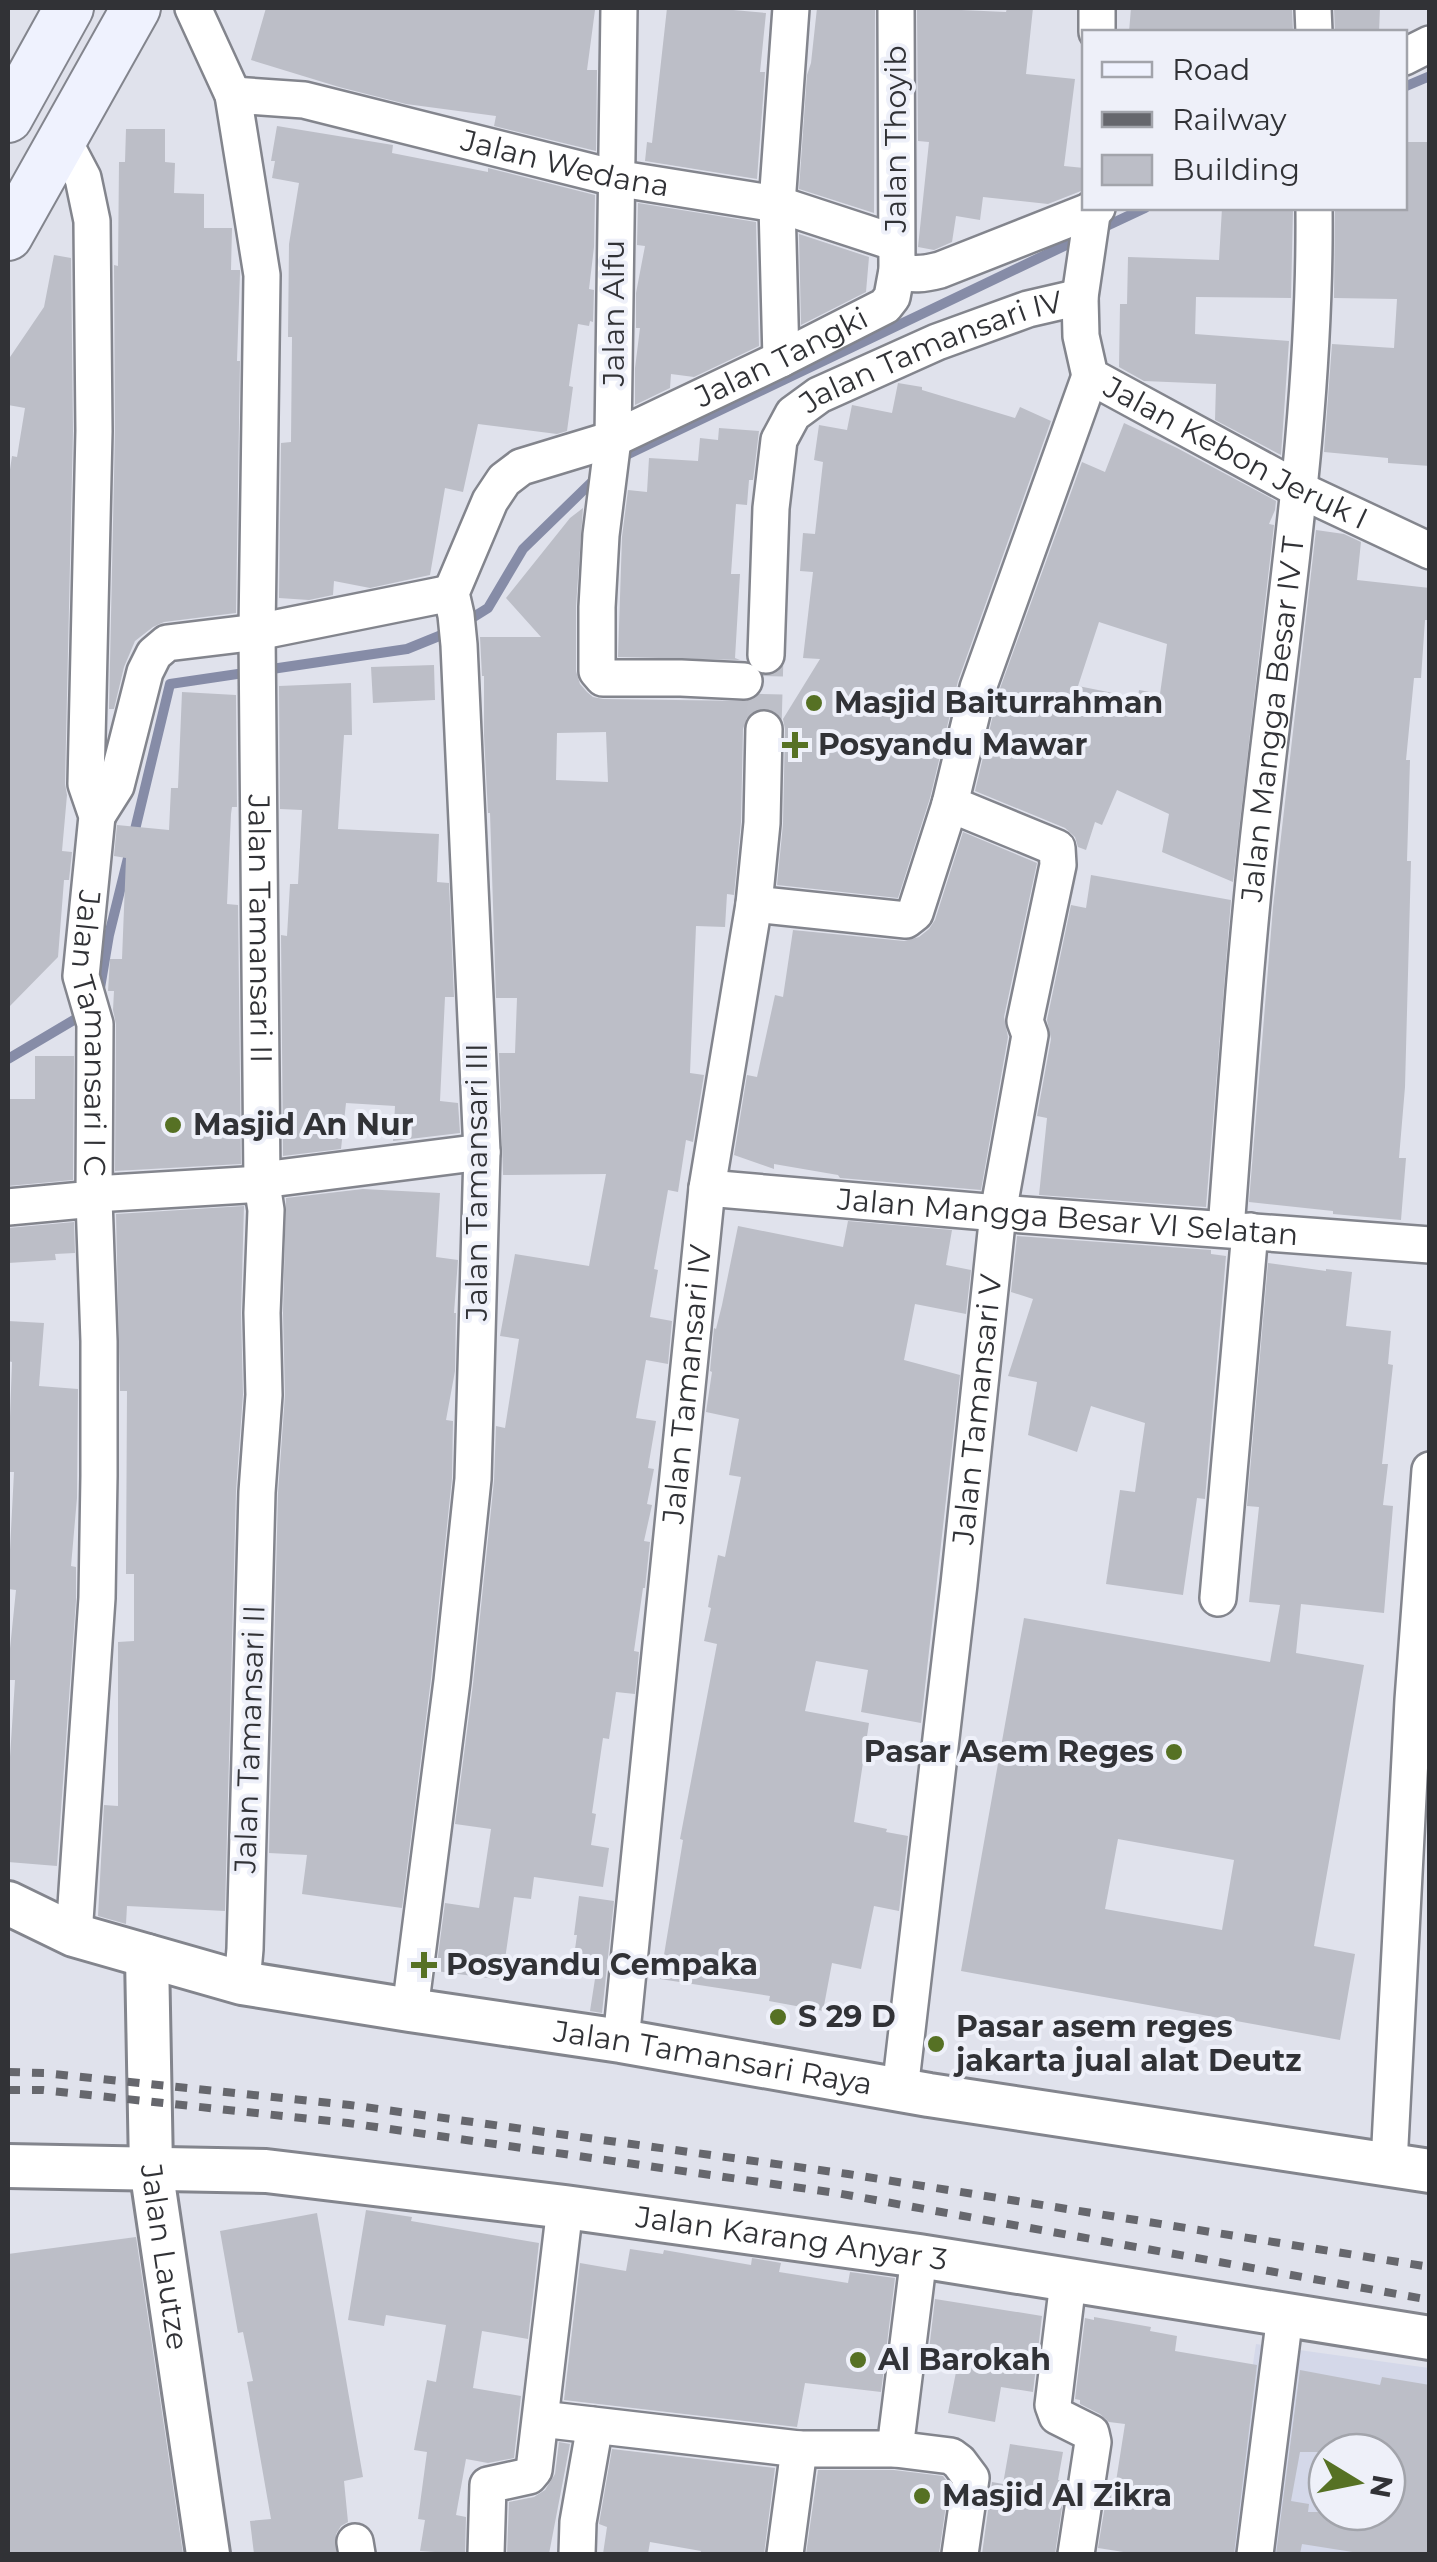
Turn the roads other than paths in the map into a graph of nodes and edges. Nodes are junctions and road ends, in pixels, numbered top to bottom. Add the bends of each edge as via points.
1 (70, 8) edge
2 (136, 8) edge
3 (193, 8) edge
4 (619, 8) edge
5 (790, 8) edge
6 (896, 8) edge
7 (1430, 44) edge
8 (1407, 55) edge
9 (234, 94) junction
10 (8, 118) edge
11 (62, 138) junction
12 (615, 178) junction
13 (777, 204) junction
14 (1314, 210) edge
15 (1093, 211) edge
16 (8, 236) edge
17 (897, 257) junction
18 (1082, 286) junction
19 (780, 359) junction
20 (1090, 376) junction
21 (613, 443) junction
22 (1298, 490) junction
23 (1430, 550) edge
24 (455, 618) junction
25 (257, 656) junction
26 (755, 668) joint
27 (764, 729) tunnel mouth
28 (950, 804) junction
29 (96, 816) junction
30 (754, 904) junction
31 (482, 1152) junction
32 (262, 1184) junction
33 (707, 1188) junction
34 (94, 1197) junction
35 (8, 1207) edge
36 (998, 1213) junction
37 (1238, 1230) junction
38 (1430, 1245) edge
39 (1430, 1470) edge
40 (1218, 1598) dead end
41 (1421, 1701) edge
42 (8, 1903) edge
43 (74, 1935) junction
44 (147, 1956) junction
45 (242, 1983) junction
46 (410, 2010) junction
47 (621, 2040) junction
48 (900, 2090) junction
49 (8, 2166) edge
50 (152, 2168) junction
51 (1409, 2168) edge
52 (565, 2207) junction
53 (918, 2256) junction
54 (1068, 2282) junction
55 (1285, 2315) junction
56 (1430, 2338) edge
57 (541, 2419) junction
58 (591, 2425) junction
59 (800, 2449) junction
60 (895, 2449) junction
61 (208, 2554) edge
62 (486, 2554) edge
63 (577, 2554) edge
64 (785, 2554) edge
65 (960, 2554) edge
66 (1076, 2554) edge
67 (1255, 2554) edge

1 - 10 main road
2 - 11 main road
3 - 9 street, Jalan Tamansari II
4 - 12 street, Jalan Alfu
5 - 13 street
6 - 17 street, Jalan Thoyib
7 - 8 street
9 - 12 street, Jalan Wedana via 304,100
9 - 25 street, Jalan Tamansari II via 262,275
11 - 16 main road
11 - 29 street, Jalan Tamansari I C via 83,178 92,221 86,784
12 - 13 street, Jalan Wedana
12 - 21 street, Jalan Alfu
13 - 17 street, Jalan Wedana via 849,230
13 - 19 street
14 - 22 street, Jalan Mangga Besar IV T via 1315,288
15 - 17 street via 940,270 906,274
15 - 18 street, Jalan Kebon Jeruk I
17 - 19 street, Jalan Tangki via 885,306
18 - 20 street, Jalan Kebon Jeruk I
18 - 26 street, Jalan Tamansari IV via 937,342 819,395 793,414 779,440
19 - 21 street, Jalan Tangki
20 - 22 street, Jalan Kebon Jeruk I
20 - 28 street via 978,688
21 - 24 street, Jalan Tamansari III via 522,468 504,480 490,502
21 - 26 street, Jalan Alfu via 601,535 600,676 681,678
22 - 23 street, Jalan Kebon Jeruk I
22 - 37 street, Jalan Mangga Besar IV T via 1251,899
24 - 25 street
24 - 31 street, Jalan Tamansari III
25 - 29 street via 167,642 154,654 116,786
25 - 32 street, Jalan Tamansari II
27 - 30 street, Jalan Tamansari IV
28 - 30 street via 916,913 906,920
28 - 36 street, Jalan Tamansari V via 1057,848
29 - 34 street, Jalan Tamansari I C via 81,976 90,1008
30 - 33 street, Jalan Tamansari IV
31 - 32 street
31 - 46 street, Jalan Tamansari III via 473,1479
32 - 34 street
32 - 45 street, Jalan Tamansari II via 264,1396
33 - 36 street, Jalan Mangga Besar VI Selatan
33 - 47 street, Jalan Tamansari IV
34 - 35 street
34 - 43 street, Jalan Tamansari I C via 96,1598
36 - 37 street, Jalan Mangga Besar VI Selatan
36 - 48 street, Jalan Tamansari V
37 - 38 street, Jalan Mangga Besar VI Selatan
37 - 40 street, Jalan Mangga Besar IV T
39 - 41 street
41 - 51 street
42 - 43 street, Jalan Tamansari Raya
43 - 44 street, Jalan Tamansari Raya
44 - 45 street, Jalan Tamansari Raya
44 - 50 street, Jalan Lautze
45 - 46 street, Jalan Tamansari Raya
46 - 47 street, Jalan Tamansari Raya
47 - 48 street, Jalan Tamansari Raya
48 - 51 street, Jalan Tamansari Raya
49 - 50 street, Jalan Karang Anyar 3
50 - 52 street, Jalan Karang Anyar 3 via 266,2171
50 - 61 street, Jalan Lautze
52 - 53 street, Jalan Karang Anyar 3
52 - 57 street
53 - 54 street, Jalan Karang Anyar 3
53 - 60 street
54 - 55 street, Jalan Karang Anyar 3
54 - 66 street via 1054,2406 1057,2416 1090,2433 1093,2442
55 - 56 street, Jalan Karang Anyar 3
55 - 67 street
57 - 58 street
57 - 62 street via 533,2473 487,2489
58 - 59 street
58 - 63 street
59 - 60 street
59 - 64 street
60 - 65 street via 951,2456 971,2478

